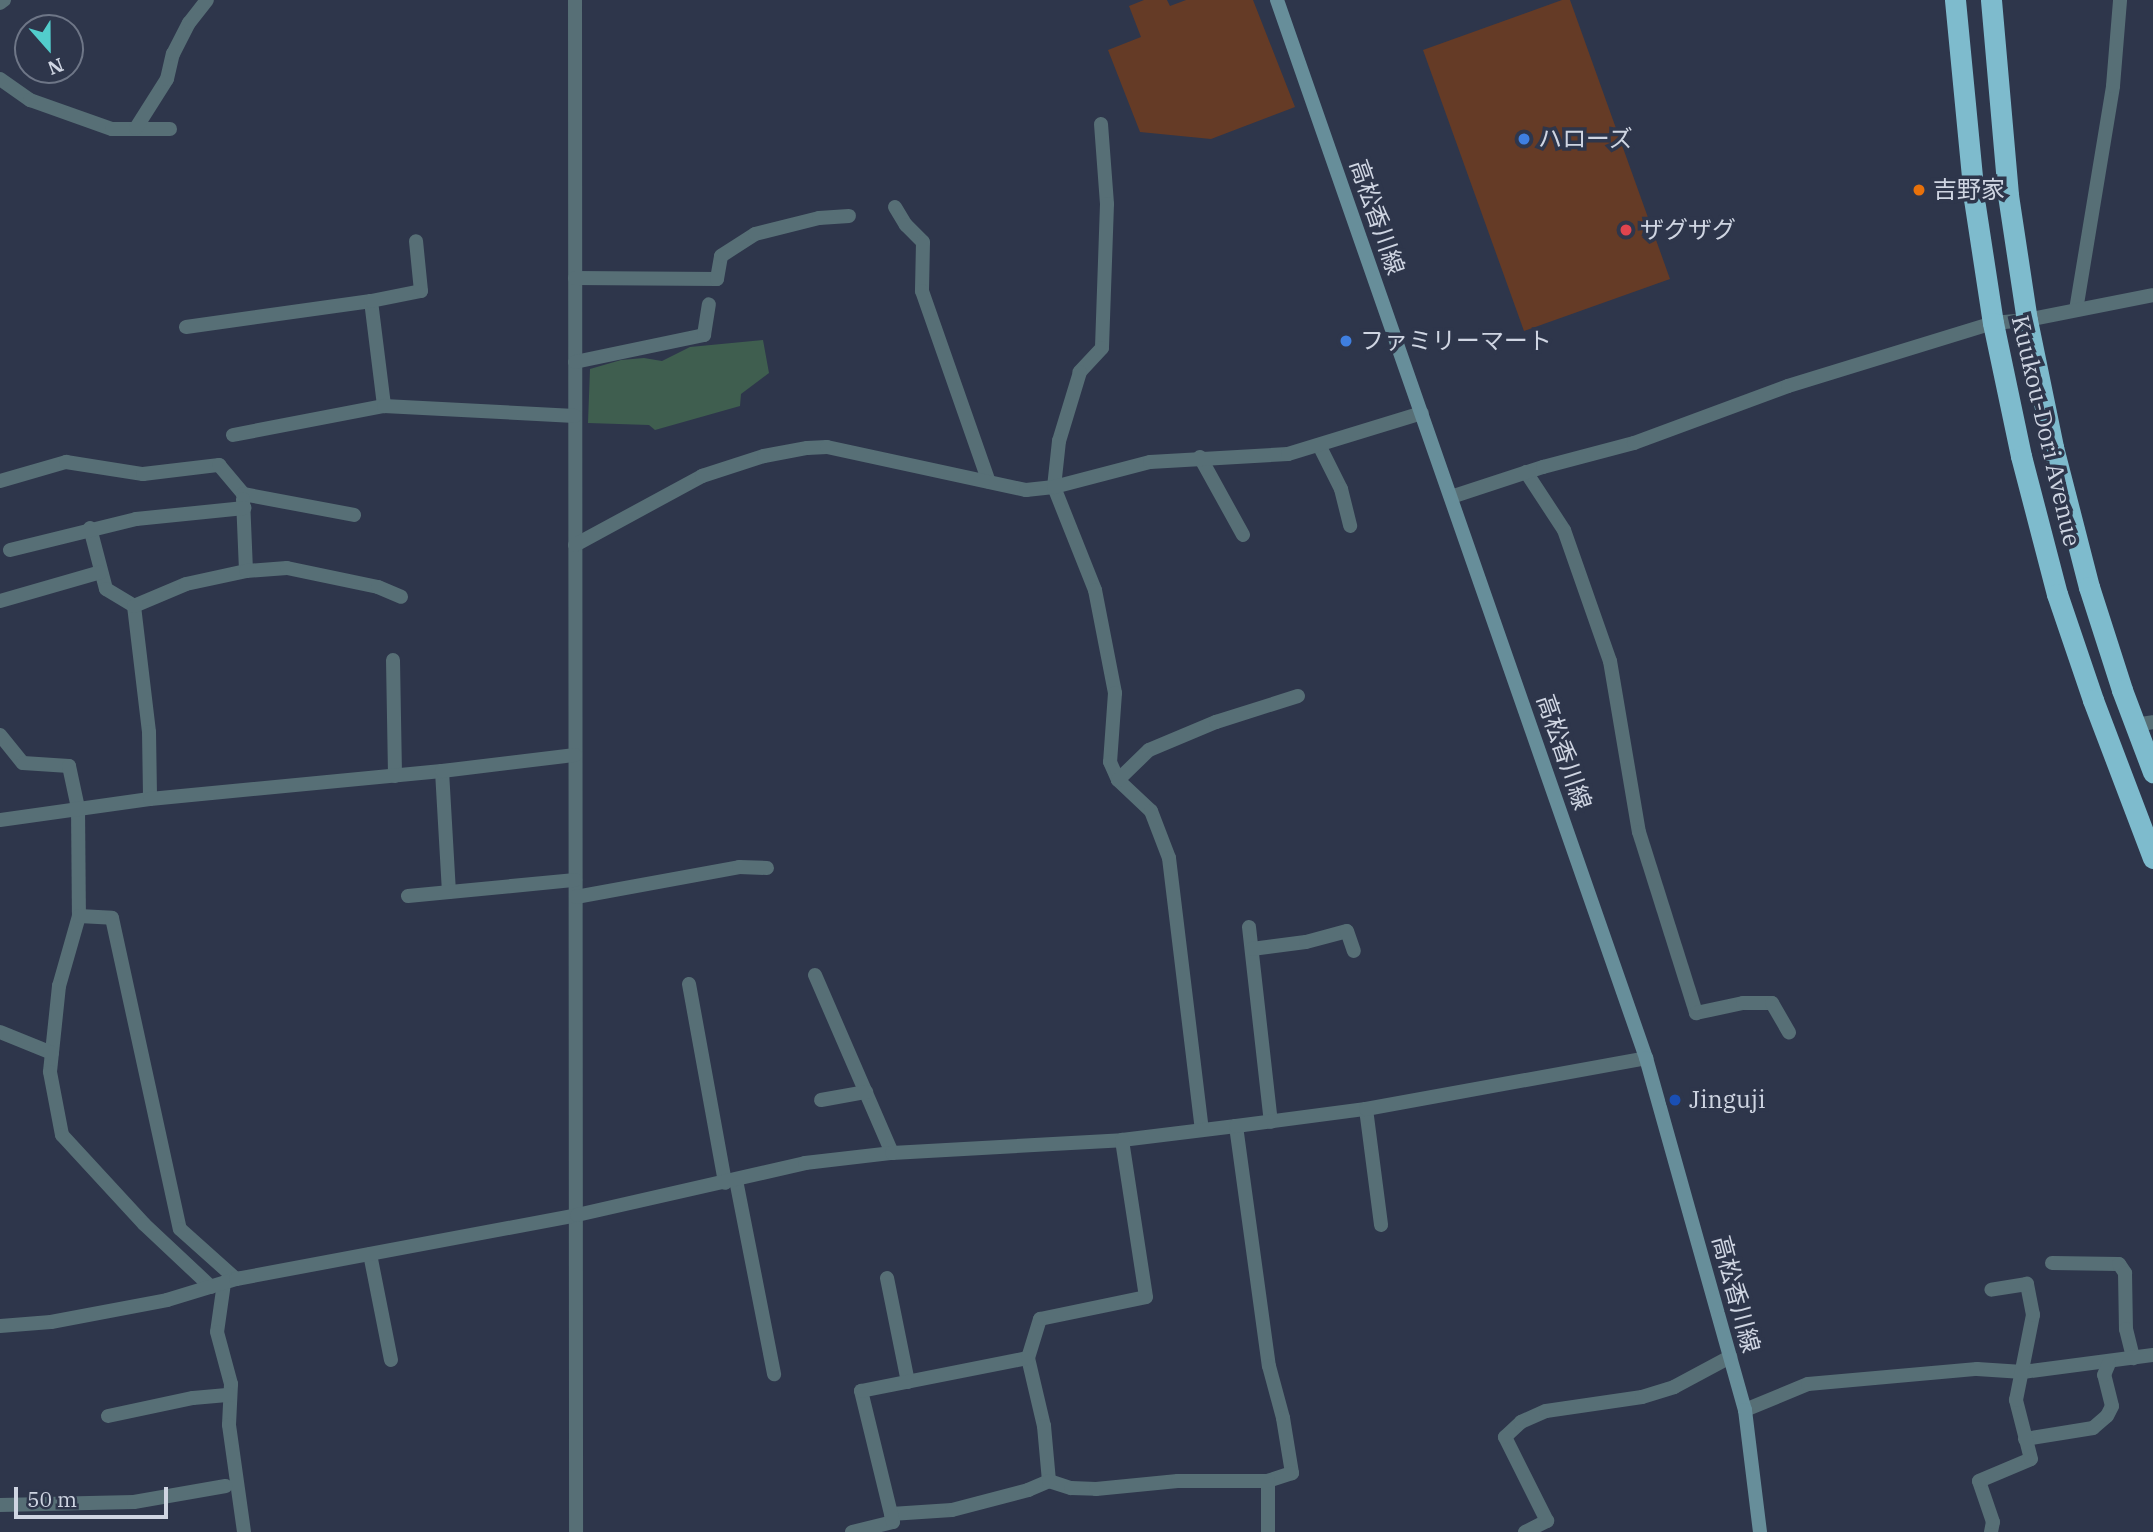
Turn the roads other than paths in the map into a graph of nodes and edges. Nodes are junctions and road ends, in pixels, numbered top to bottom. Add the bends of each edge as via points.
1 (207, 0) edge
2 (575, 0) edge
3 (1277, 0) edge
4 (1955, 0) edge
5 (1991, 0) edge
6 (2120, 0) edge
7 (0, 79) edge
8 (1101, 124) dead end
9 (135, 128) junction
10 (170, 129) dead end
11 (895, 207) dead end
12 (849, 216) dead end
13 (416, 241) dead end
14 (575, 278) junction
15 (2153, 295) edge
16 (371, 301) junction
17 (709, 304) dead end
18 (2076, 310) junction
19 (2027, 320) junction
20 (1993, 323) junction
21 (186, 327) dead end
22 (575, 362) junction
23 (384, 406) junction
24 (1422, 413) junction
25 (575, 416) junction
26 (233, 435) dead end
27 (1319, 445) junction
28 (1200, 457) junction
29 (1526, 472) junction
30 (0, 481) edge
31 (989, 482) junction
32 (1054, 487) junction
33 (1451, 497) junction
34 (243, 501) junction
35 (354, 515) dead end
36 (1350, 526) dead end
37 (90, 528) junction
38 (1243, 535) dead end
39 (575, 545) junction
40 (10, 550) dead end
41 (246, 571) junction
42 (101, 572) junction
43 (401, 597) dead end
44 (0, 601) edge
45 (134, 606) junction
46 (393, 660) dead end
47 (1298, 696) dead end
48 (2144, 724) edge
49 (0, 735) edge
50 (575, 755) junction
51 (442, 771) junction
52 (2153, 772) edge
53 (395, 776) junction
54 (1118, 780) junction
55 (150, 799) junction
56 (78, 808) junction
57 (0, 820) edge
58 (2153, 858) edge
59 (767, 868) dead end
60 (575, 880) junction
61 (449, 892) junction
62 (408, 896) dead end
63 (576, 897) junction
64 (79, 916) junction
65 (1250, 927) dead end
66 (1252, 949) junction
67 (1354, 951) dead end
68 (815, 975) dead end
69 (688, 984) dead end
70 (0, 1031) edge
71 (1789, 1033) dead end
72 (52, 1053) junction
73 (1646, 1058) junction
74 (866, 1092) junction
75 (821, 1100) dead end
76 (1366, 1109) junction
77 (1271, 1122) junction
78 (1236, 1126) junction
79 (1202, 1130) junction
80 (1122, 1140) junction
81 (892, 1153) junction
82 (730, 1182) junction
83 (577, 1215) junction
84 (1381, 1225) dead end
85 (370, 1254) junction
86 (2052, 1264) dead end
87 (887, 1278) dead end
88 (223, 1283) junction
89 (1991, 1290) dead end
90 (0, 1326) edge
91 (2153, 1355) edge
92 (1028, 1357) junction
93 (1730, 1357) junction
94 (2133, 1358) junction
95 (391, 1360) dead end
96 (2109, 1363) junction
97 (2023, 1372) junction
98 (774, 1374) dead end
99 (908, 1382) junction
100 (230, 1395) junction
101 (1745, 1410) junction
102 (108, 1416) dead end
103 (2025, 1439) junction
104 (1268, 1480) junction
105 (1049, 1481) junction
106 (226, 1486) dead end
107 (0, 1505) edge
108 (891, 1514) junction
109 (244, 1532) edge
110 (576, 1532) edge
111 (852, 1532) edge
112 (1268, 1532) edge
113 (1525, 1532) edge
114 (1760, 1532) edge
115 (1991, 1532) edge

1 - 9 street via 189,23 173,54 167,79
2 - 14 street
3 - 24 main road, 高松香川線
4 - 20 highway, Kuukou-Dori Avenue via 1974,199
5 - 19 highway, Kuukou-Dori Avenue via 2008,195
6 - 18 street via 2113,86
7 - 9 street via 30,100 72,117 112,129
8 - 32 street via 1107,204 1102,348 1080,372 1059,441
9 - 10 street
11 - 31 street via 923,242 922,291
12 - 14 street via 818,218 755,234 721,256 717,279
13 - 16 street via 421,291
14 - 22 street
15 - 18 street
16 - 21 street
16 - 23 street
17 - 22 street via 704,335
18 - 19 street
19 - 20 street
19 - 48 highway, Kuukou-Dori Avenue via 2089,587
20 - 29 street via 1788,386 1634,443
20 - 58 highway, Kuukou-Dori Avenue via 2057,594
22 - 25 street
23 - 25 street
23 - 26 street
24 - 27 street
24 - 33 main road, 高松香川線
25 - 39 street
27 - 28 street via 1287,454
27 - 36 street via 1341,489
28 - 32 street via 1150,462
28 - 38 street
29 - 33 street
29 - 71 street via 1564,530 1610,661 1639,832 1696,1013 1743,1003 1772,1003
30 - 34 street via 66,462 143,474 219,465
31 - 32 street via 1026,490
31 - 39 street via 827,447 807,448 702,476
32 - 54 street via 1095,590 1115,693 1110,762
33 - 73 main road, 高松香川線
34 - 35 street
34 - 37 street
34 - 41 street
37 - 40 street
37 - 42 street
39 - 50 street
41 - 43 street via 287,568 378,587
41 - 45 street via 186,584
42 - 44 street
42 - 45 street via 106,589
45 - 55 street via 149,732
46 - 53 street
47 - 54 street via 1149,750
48 - 52 highway, Kuukou-Dori Avenue
49 - 56 street via 23,763 69,766
50 - 51 street
50 - 60 street
51 - 53 street
51 - 61 street
53 - 55 street
54 - 79 street via 1151,811 1169,858
55 - 56 street
56 - 57 street
56 - 64 street
59 - 63 street via 739,867
60 - 61 street
60 - 63 street
61 - 62 street
63 - 83 street
64 - 72 street via 59,986
64 - 88 street via 112,918 180,1229
65 - 66 street
66 - 67 street via 1347,931
66 - 77 street
68 - 74 street
69 - 82 street
70 - 72 street
72 - 88 street via 50,1072 62,1135 144,1224
73 - 76 street
73 - 93 main road, 高松香川線
74 - 75 street
74 - 81 street
76 - 77 street
76 - 84 street
77 - 78 street
78 - 79 street
78 - 104 street via 1269,1366 1292,1473
79 - 80 street
80 - 81 street
80 - 92 street via 1146,1297 1040,1320
81 - 82 street via 805,1163
82 - 83 street
82 - 98 street
83 - 85 street
83 - 110 street
85 - 88 street
85 - 95 street
86 - 94 street via 2119,1264 2125,1273 2126,1329
87 - 99 street
88 - 90 street via 167,1300 51,1322
88 - 100 street via 217,1332
89 - 97 street via 2027,1284 2033,1315
91 - 94 street
92 - 99 street
92 - 105 street via 1044,1426
93 - 101 main road, 高松香川線
93 - 113 street via 1674,1387 1642,1397 1546,1411 1521,1422 1505,1437 1546,1521
94 - 96 street
96 - 97 street
96 - 103 street via 2105,1375 2112,1406 2108,1416 2093,1428
97 - 101 street via 1977,1368 1808,1384
97 - 103 street via 2016,1400
99 - 108 street via 861,1391
100 - 102 street
100 - 109 street via 229,1425
101 - 114 main road, 高松香川線
103 - 115 street via 2031,1459 1979,1481 1993,1522
104 - 105 street via 1178,1480 1096,1489
104 - 112 street
105 - 108 street via 952,1510
106 - 107 street via 134,1502
108 - 111 street via 893,1522

